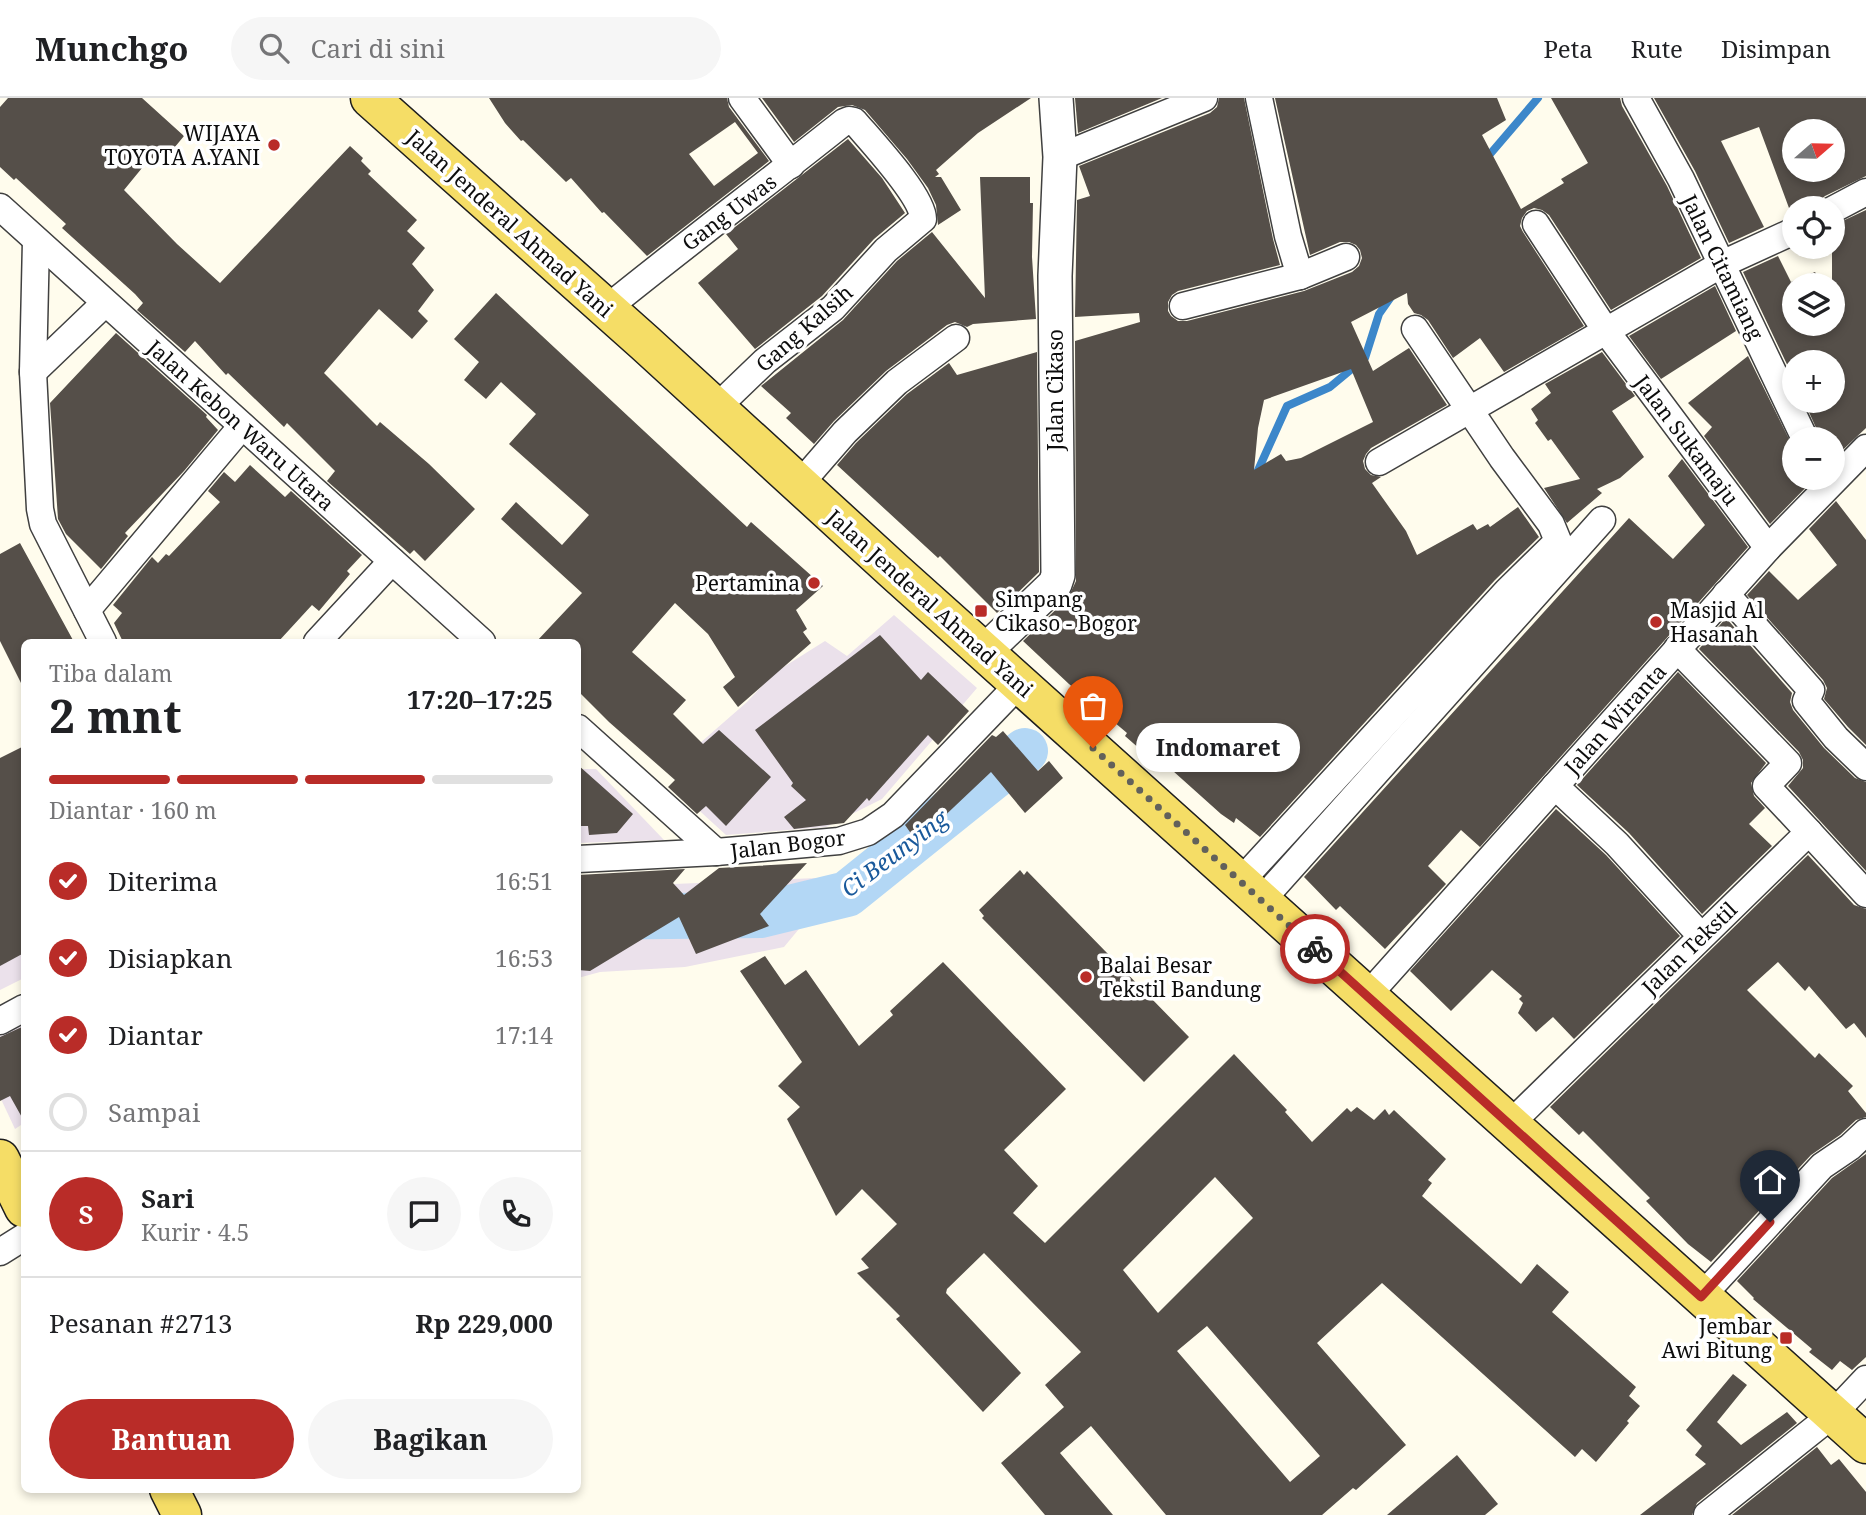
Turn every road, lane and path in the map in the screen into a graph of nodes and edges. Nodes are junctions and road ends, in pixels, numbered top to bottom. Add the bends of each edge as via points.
1 (370, 98) edge
2 (742, 98) edge
3 (1056, 98) edge
4 (1204, 98) edge
5 (1259, 98) edge
6 (1636, 98) edge
7 (1060, 157) junction
8 (791, 165) junction
9 (1866, 192) edge
10 (1845, 203) edge
11 (0, 207) edge
12 (923, 219) joint
13 (1536, 224) dead end
14 (1782, 236) edge
15 (36, 241) junction
16 (1346, 257) dead end
17 (1722, 264) junction
18 (1300, 276) junction
19 (105, 303) junction
20 (1183, 306) dead end
21 (606, 309) junction
22 (1415, 329) dead end
23 (1606, 331) junction
24 (956, 338) dead end
25 (33, 372) junction
26 (716, 408) junction
27 (1470, 410) junction
28 (242, 426) junction
29 (1799, 427) edge
30 (1866, 448) edge
31 (1379, 462) dead end
32 (1845, 466) edge
33 (799, 485) junction
34 (1819, 490) edge
35 (1602, 520) dead end
36 (1768, 548) junction
37 (392, 561) junction
38 (1726, 594) junction
39 (86, 610) junction
40 (101, 639) edge
41 (320, 639) edge
42 (479, 639) edge
43 (1677, 649) junction
44 (984, 652) junction
45 (1020, 683) junction
46 (581, 730) edge
47 (1866, 767) edge
48 (1555, 786) junction
49 (1809, 832) junction
50 (716, 852) junction
51 (581, 859) edge
52 (1250, 891) junction
53 (1866, 894) edge
54 (1700, 936) junction
55 (1368, 995) junction
56 (21, 1010) edge
57 (0, 1021) edge
58 (1510, 1124) junction
59 (1866, 1132) edge
60 (0, 1159) edge
61 (21, 1202) edge
62 (21, 1239) edge
63 (0, 1252) edge
64 (1701, 1297) junction
65 (1866, 1379) edge
66 (1832, 1415) junction
67 (1866, 1444) edge
68 (171, 1493) edge
69 (182, 1515) edge
70 (1706, 1515) edge

1 - 21 main road, Jalan Jenderal Ahmad Yani
2 - 8 street
3 - 7 street, Jalan Cikaso
4 - 7 street
5 - 18 street
6 - 17 street, Jalan Citamiang
7 - 44 street, Jalan Cikaso via 1055,276 1058,575 1055,584
8 - 12 street, Gang Uwas via 844,122 854,121 911,192
8 - 21 street, Gang Uwas
9 - 10 street
11 - 15 street, Jalan Kebon Waru Utara
12 - 26 street, Gang Kalsih via 886,250 833,308 765,361
13 - 23 street, Jalan Sukamaju
14 - 17 street
15 - 19 street, Jalan Kebon Waru Utara
15 - 25 street
16 - 18 street
17 - 23 street
17 - 29 street, Jalan Citamiang
18 - 20 street
19 - 25 street
19 - 28 street, Jalan Kebon Waru Utara
21 - 26 main road, Jalan Jenderal Ahmad Yani
22 - 27 street
23 - 27 street
23 - 36 street, Jalan Sukamaju
24 - 33 street via 897,382
25 - 39 street via 43,524
26 - 33 main road, Jalan Jenderal Ahmad Yani
27 - 31 street
27 - 52 street via 1551,524 1558,541 1507,591
28 - 37 street, Jalan Kebon Waru Utara
28 - 39 street
30 - 32 street, Jalan Wiranta
33 - 44 main road, Jalan Jenderal Ahmad Yani
34 - 36 street, Jalan Wiranta
35 - 52 street
36 - 38 street, Jalan Wiranta
37 - 41 street
37 - 42 street, Jalan Kebon Waru Utara
38 - 43 street, Jalan Wiranta
38 - 47 street via 1811,690 1806,701
39 - 40 street
43 - 48 street, Jalan Wiranta
43 - 49 street via 1788,763 1766,786
44 - 45 main road, Jalan Jenderal Ahmad Yani
45 - 50 street, Jalan Bogor via 893,815 868,832 839,841
45 - 52 main road, Jalan Jenderal Ahmad Yani
46 - 50 street
48 - 54 street via 1617,844
48 - 55 street, Jalan Wiranta
49 - 53 street
49 - 54 street, Jalan Tekstil
50 - 51 street, Jalan Bogor
52 - 55 main road, Jalan Jenderal Ahmad Yani
54 - 58 street, Jalan Tekstil
55 - 58 main road, Jalan Jenderal Ahmad Yani
56 - 57 street
58 - 64 main road, Jalan Jenderal Ahmad Yani
59 - 64 street via 1822,1166
60 - 61 main road
62 - 63 street
64 - 66 main road, Jalan Jenderal Ahmad Yani
65 - 66 street
66 - 67 main road, Jalan Jenderal Ahmad Yani
66 - 70 street
68 - 69 main road

